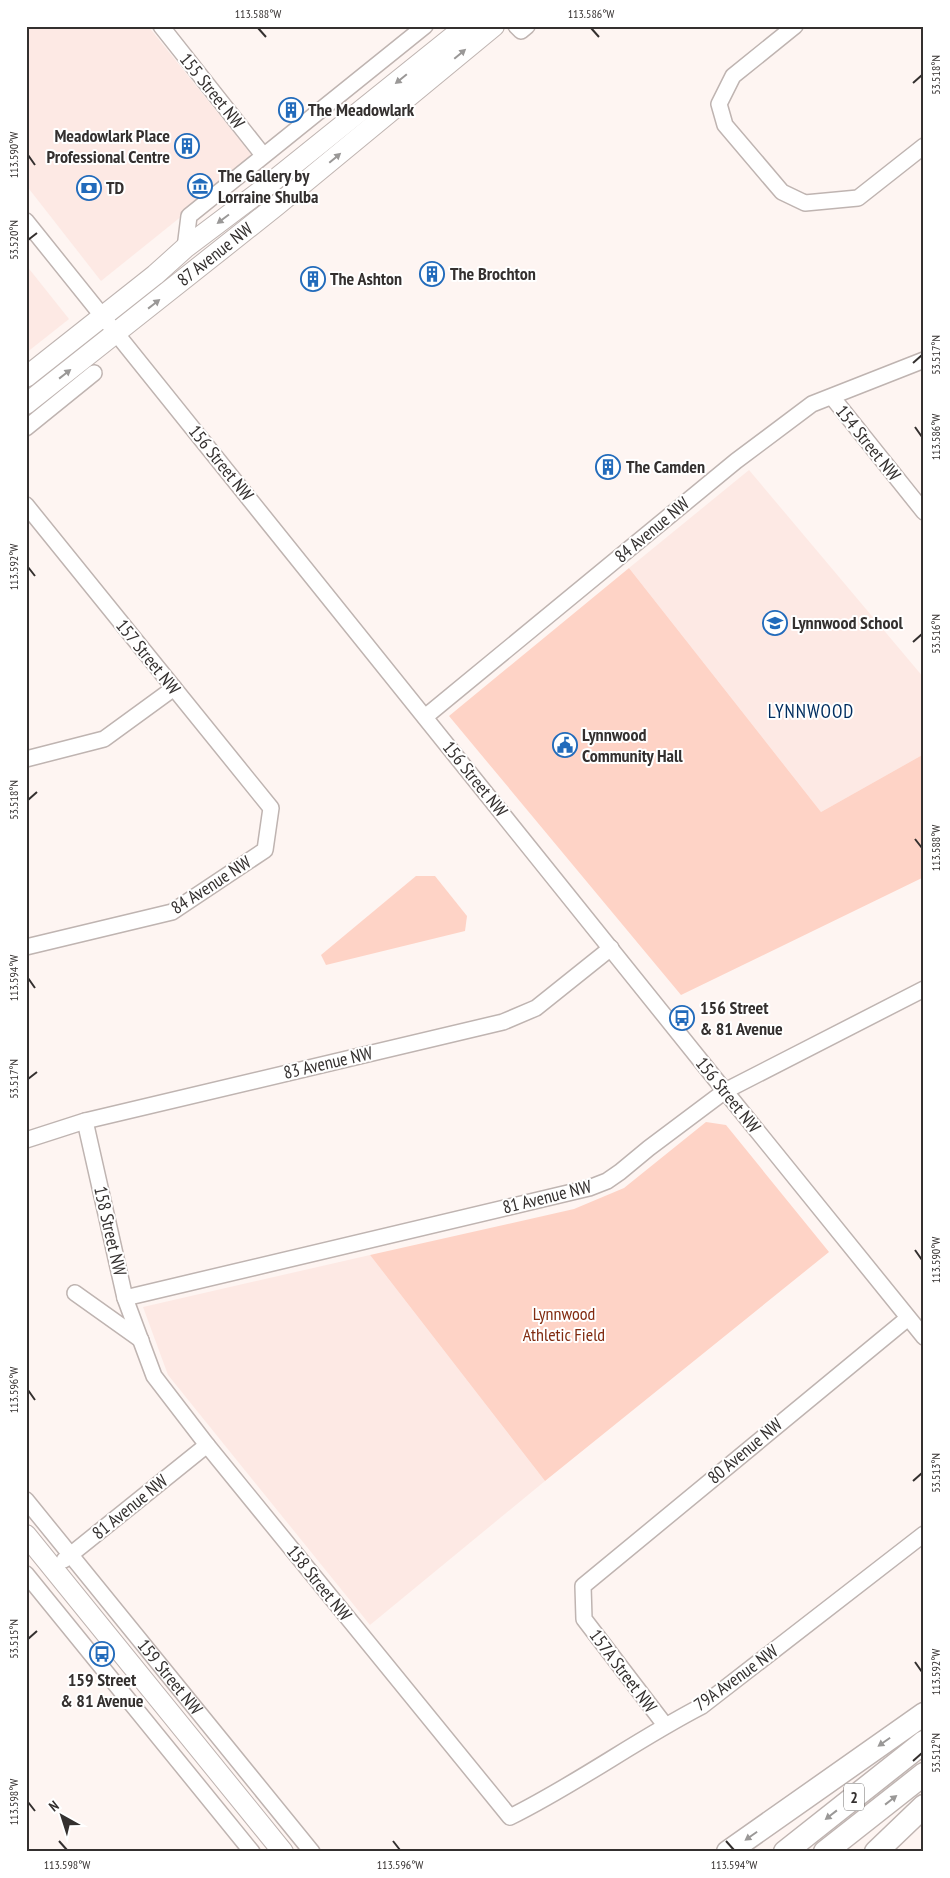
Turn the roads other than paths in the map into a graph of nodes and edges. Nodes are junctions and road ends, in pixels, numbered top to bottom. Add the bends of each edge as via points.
1 (161, 26) edge
2 (425, 26) edge
3 (466, 26) edge
4 (494, 26) edge
5 (516, 26) edge
6 (527, 26) edge
7 (795, 26) edge
8 (924, 146) edge
9 (263, 155) junction
10 (26, 221) edge
11 (185, 248) junction
12 (102, 317) junction
13 (116, 334) junction
14 (924, 360) edge
15 (94, 372) dead end
16 (26, 377) edge
17 (832, 397) junction
18 (26, 404) edge
19 (26, 428) edge
20 (26, 505) edge
21 (924, 512) edge
22 (174, 688) junction
23 (425, 717) junction
24 (26, 758) edge
25 (271, 808) joint
26 (26, 947) edge
27 (611, 948) junction
28 (924, 988) edge
29 (725, 1092) junction
30 (85, 1121) junction
31 (26, 1140) edge
32 (75, 1293) dead end
33 (125, 1298) junction
34 (908, 1318) junction
35 (924, 1337) edge
36 (141, 1340) junction
37 (207, 1445) junction
38 (26, 1500) edge
39 (924, 1534) edge
40 (26, 1535) edge
41 (71, 1555) junction
42 (54, 1569) junction
43 (26, 1574) edge
44 (583, 1586) joint
45 (924, 1714) edge
46 (665, 1725) junction
47 (924, 1742) edge
48 (924, 1774) edge
49 (924, 1806) edge
50 (510, 1818) joint
51 (252, 1852) edge
52 (282, 1852) edge
53 (312, 1852) edge
54 (728, 1852) edge
55 (785, 1852) edge
56 (825, 1852) edge
57 (876, 1852) edge

1 - 9 street, 155 Street NW
2 - 9 street, 87 Avenue NW
3 -> 11 main road, 87 Avenue NW
13 -> 4 main road, 87 Avenue NW
5 - 6 street via 520,31
7 - 8 street via 734,76 719,104 725,125 782,192 805,203 858,198
9 - 11 street, 87 Avenue NW via 189,216
10 - 12 street, 156 Street NW
11 - 12 main road, 87 Avenue NW
12 - 13 street, 156 Street NW
12 - 16 main road, 87 Avenue NW
18 -> 13 main road, 87 Avenue NW
13 - 23 street, 156 Street NW
14 - 17 street, 84 Avenue NW
15 - 19 street
17 - 21 street, 154 Street NW
17 - 23 street, 84 Avenue NW via 812,404 736,461
20 - 22 street, 157 Street NW
22 - 24 street via 104,739
22 - 25 street, 157 Street NW
23 - 27 street, 156 Street NW
25 - 26 street, 84 Avenue NW via 265,850 172,912
27 - 29 street, 156 Street NW
27 - 30 street, 83 Avenue NW via 536,1008 503,1022
28 - 29 street, 81 Avenue NW
29 - 33 street, 81 Avenue NW via 620,1172 589,1188
29 - 34 street, 156 Street NW
30 - 31 street, 83 Avenue NW
30 - 33 street, 158 Street NW
32 - 36 street
33 - 36 street, 158 Street NW
34 - 35 street, 156 Street NW
34 - 44 street, 80 Avenue NW
36 - 37 street, 158 Street NW via 154,1376
37 - 41 street, 81 Avenue NW
37 - 50 street, 158 Street NW
38 - 41 street, 159 Street NW
39 - 46 street, 79A Avenue NW via 702,1706
40 - 42 main road, 159 Street NW
41 - 42 street, 81 Avenue NW
41 - 53 street, 159 Street NW
42 - 52 main road, 159 Street NW
43 - 51 street
44 - 46 street, 157A Street NW via 584,1619
45 -> 54 highway
46 - 50 street, 79A Avenue NW via 579,1780
47 -> 55 highway, 2
56 -> 48 highway, 2
49 - 57 highway

